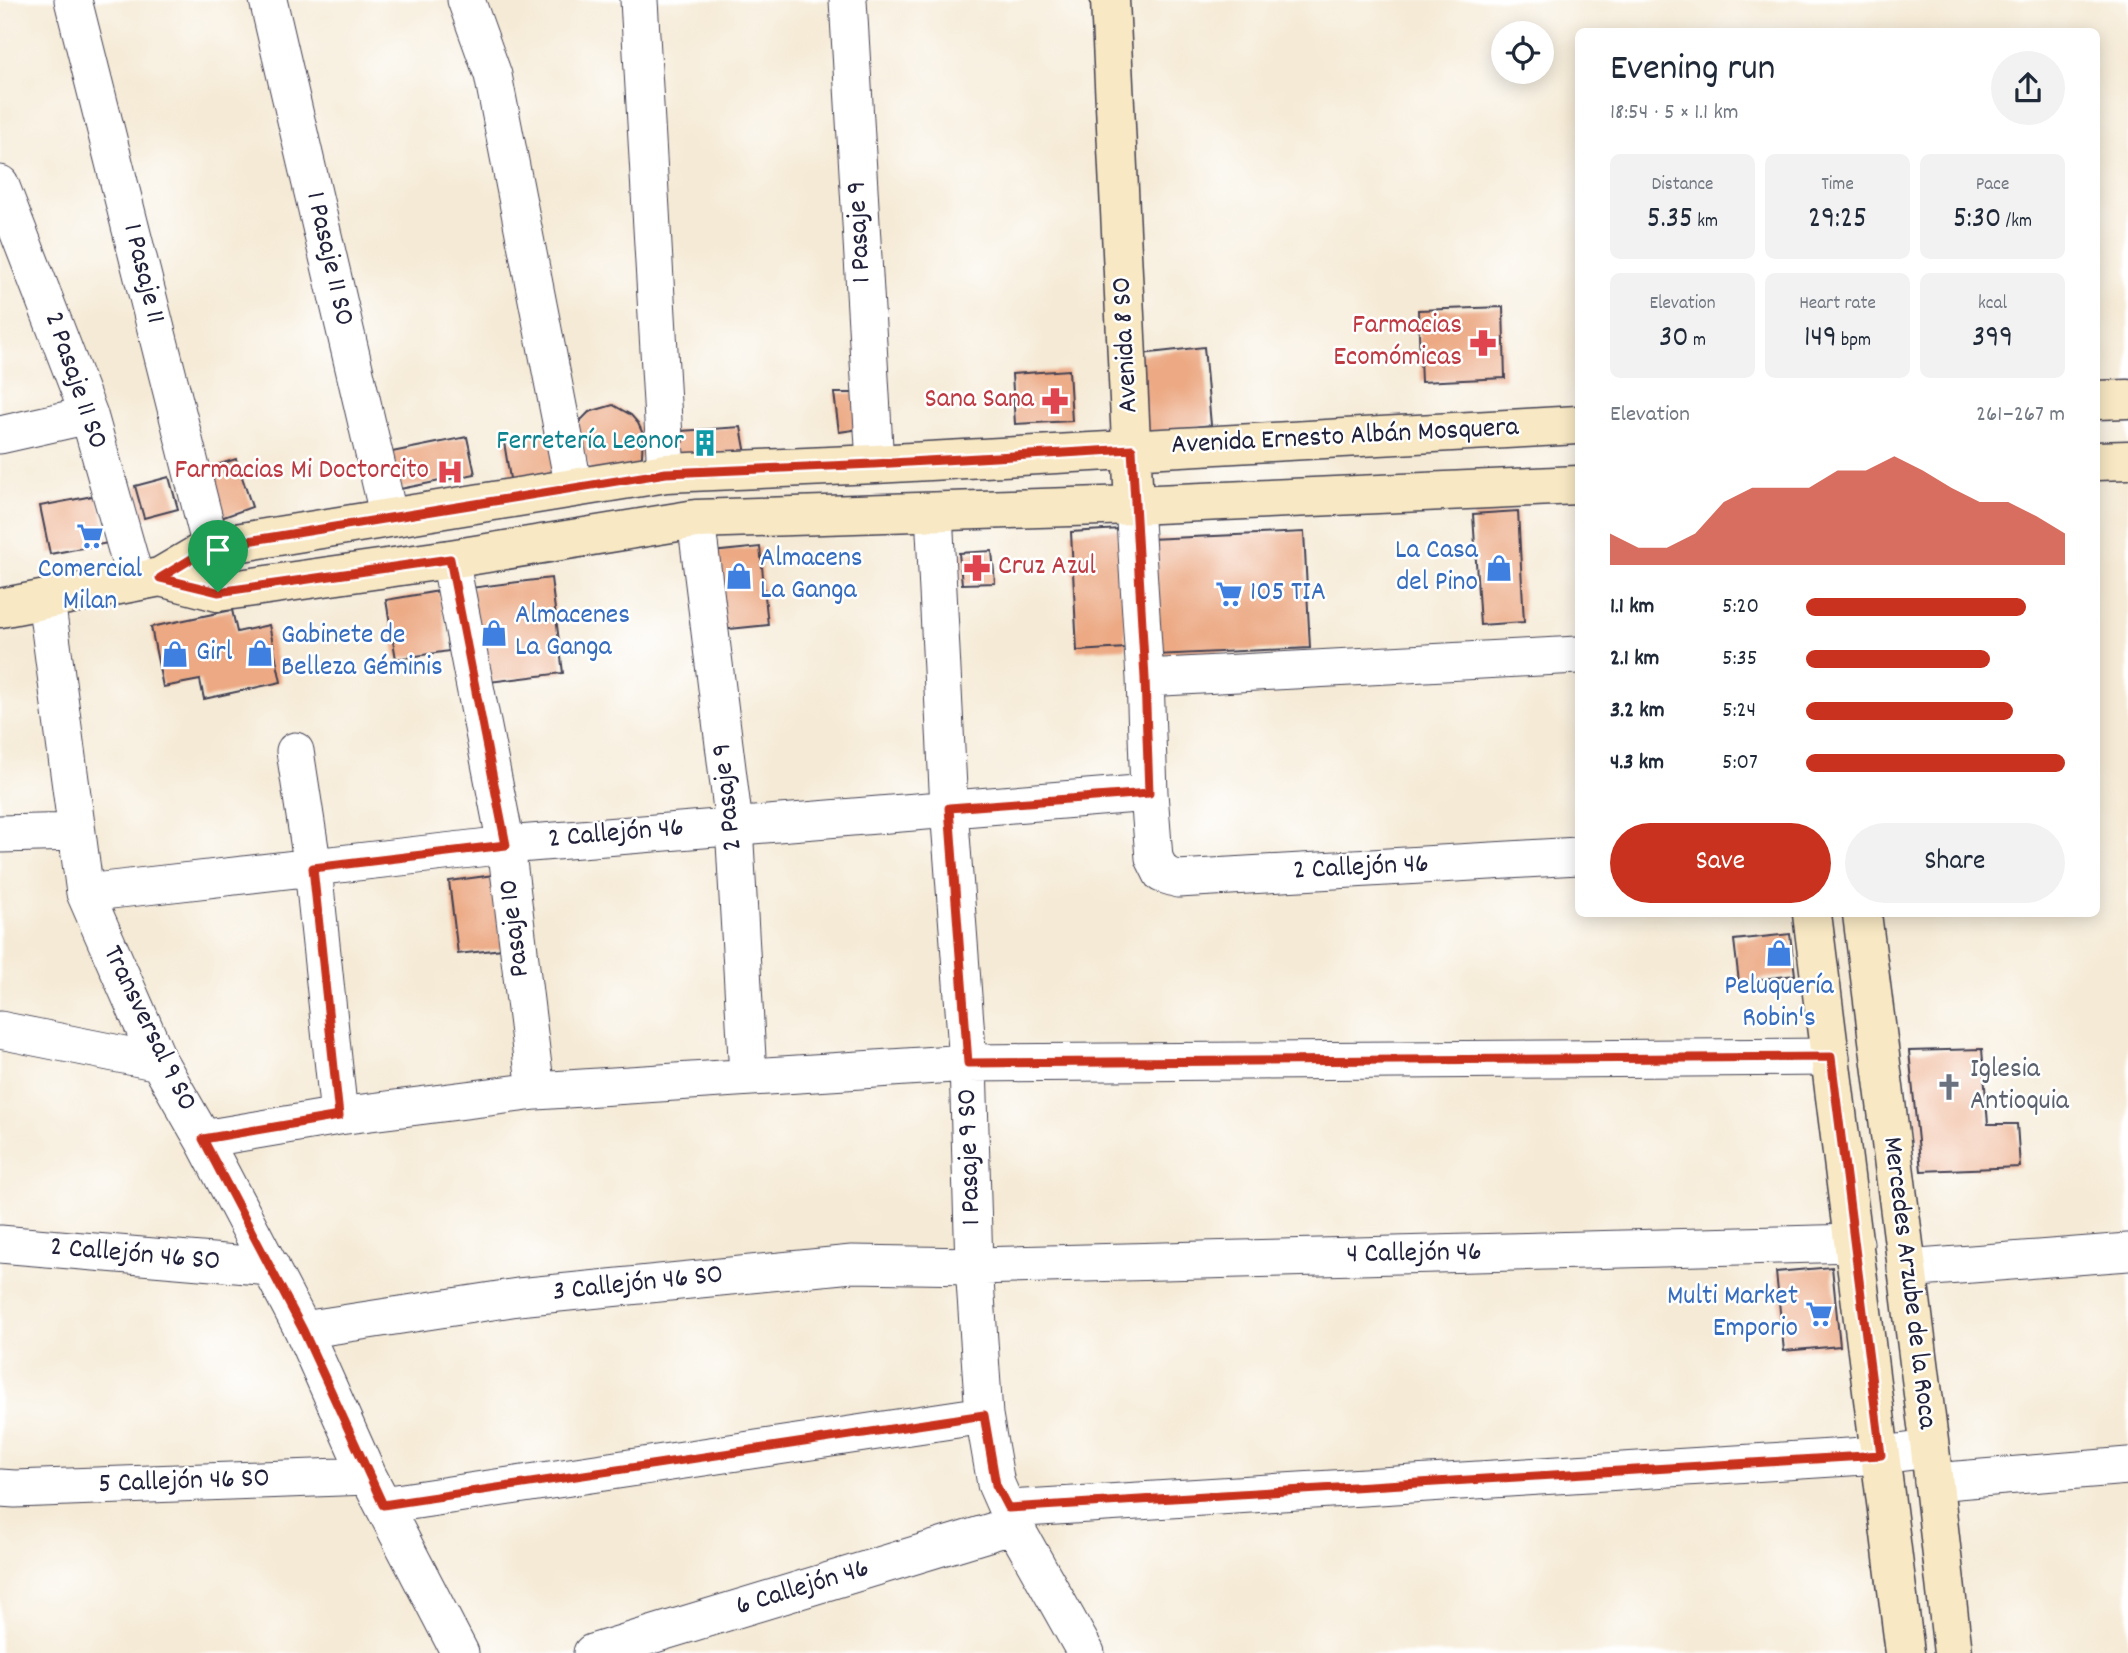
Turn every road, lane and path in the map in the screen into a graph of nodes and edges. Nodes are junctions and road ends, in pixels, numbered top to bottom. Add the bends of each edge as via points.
1 (73, 0) edge
2 (268, 0) edge
3 (466, 0) edge
4 (639, 0) edge
5 (848, 0) edge
6 (1110, 0) edge
7 (0, 184) edge
8 (16, 266) edge
9 (2128, 399) edge
10 (2100, 400) edge
11 (89, 415) junction
12 (1575, 425) edge
13 (0, 435) edge
14 (1132, 449) junction
15 (2128, 460) edge
16 (2100, 461) edge
17 (874, 464) junction
18 (666, 473) junction
19 (1575, 485) edge
20 (574, 488) junction
21 (1134, 505) junction
22 (934, 512) junction
23 (389, 518) junction
24 (696, 519) junction
25 (211, 547) junction
26 (450, 559) junction
27 (148, 580) junction
28 (46, 600) junction
29 (0, 608) edge
30 (1575, 655) edge
31 (1145, 678) junction
32 (295, 751) dead end
33 (1149, 793) junction
34 (949, 808) junction
35 (734, 825) junction
36 (77, 832) junction
37 (0, 834) edge
38 (506, 845) junction
39 (1575, 856) edge
40 (1154, 858) joint
41 (313, 868) junction
42 (85, 893) junction
43 (1812, 917) edge
44 (1862, 917) edge
45 (0, 1030) edge
46 (1831, 1057) junction
47 (159, 1062) junction
48 (968, 1063) junction
49 (748, 1076) junction
50 (536, 1091) junction
51 (339, 1116) junction
52 (203, 1139) junction
53 (0, 1244) edge
54 (1855, 1244) junction
55 (2128, 1252) edge
56 (974, 1266) junction
57 (271, 1267) junction
58 (1906, 1269) junction
59 (303, 1330) junction
60 (984, 1415) junction
61 (1881, 1455) junction
62 (1931, 1466) junction
63 (2128, 1466) edge
64 (0, 1488) edge
65 (375, 1491) junction
66 (1011, 1517) junction
67 (460, 1653) edge
68 (592, 1653) edge
69 (1086, 1653) edge
70 (1905, 1653) edge
71 (1953, 1653) edge

1 - 25 street, 1 Pasaje 11
2 - 23 street, 1 Pasaje 11 SO
3 - 20 street via 493,75
4 - 18 street
5 - 17 street, 1 Pasaje 9
6 - 14 street, Avenida 8 SO
7 - 8 street, 2 Pasaje 11 SO
8 - 11 street, 2 Pasaje 11 SO
9 - 10 street
11 - 13 street
11 - 27 street, 2 Pasaje 11 SO
12 - 14 street, Avenida Ernesto Albán Mosquera
14 - 17 street, Avenida Ernesto Albán Mosquera
14 - 21 street, Avenida 8 SO
15 - 16 street
17 - 18 street, Avenida Ernesto Albán Mosquera
18 - 20 street, Avenida Ernesto Albán Mosquera
19 - 21 street, Avenida Ernesto Albán Mosquera
20 - 23 street, Avenida Ernesto Albán Mosquera
21 - 22 street, Avenida Ernesto Albán Mosquera
21 - 31 street, Avenida 8 SO
22 - 24 street, Avenida Ernesto Albán Mosquera
22 - 34 street, 1 Pasaje 9 SO
23 - 25 street, Avenida Ernesto Albán Mosquera
24 - 26 street, Avenida Ernesto Albán Mosquera
24 - 35 street, 2 Pasaje 9
25 - 27 street, Avenida Ernesto Albán Mosquera
26 - 27 street, Avenida Ernesto Albán Mosquera via 218,592
26 - 38 street, Pasaje 10
27 - 28 street, Avenida Ernesto Albán Mosquera
28 - 29 street, Avenida Ernesto Albán Mosquera
28 - 36 street, Transversal 9 SO
30 - 31 street
31 - 33 street, Avenida 8 SO
32 - 41 street
33 - 34 street, 2 Callejón 46
33 - 40 street, Avenida 8 SO
34 - 35 street, 2 Callejón 46
34 - 48 street, 1 Pasaje 9 SO
35 - 38 street, 2 Callejón 46
35 - 49 street, 2 Pasaje 9
36 - 37 street
36 - 42 street, Transversal 9 SO
38 - 41 street, 2 Callejón 46
38 - 50 street, Pasaje 10
39 - 40 street, 2 Callejón 46 via 1178,879 1162,874
41 - 42 street, 2 Callejón 46
41 - 51 street
42 - 47 street, Transversal 9 SO
43 - 46 street, Mercedes Arzube de la Roca
44 - 58 street, Mercedes Arzube de la Roca
45 - 47 street
46 - 48 street
46 - 54 street, Mercedes Arzube de la Roca
47 - 52 street, Transversal 9 SO
48 - 49 street
48 - 56 street, 1 Pasaje 9 SO
49 - 50 street
50 - 51 street
51 - 52 street
52 - 57 street, Transversal 9 SO
53 - 57 street, 2 Callejón 46 SO
54 - 56 street, 4 Callejón 46
54 - 61 street, Mercedes Arzube de la Roca
55 - 58 street
56 - 59 street, 3 Callejón 46 SO via 852,1264 518,1297
56 - 60 street, 1 Pasaje 9 SO
57 - 59 street, Transversal 9 SO
58 - 62 street, Mercedes Arzube de la Roca
59 - 65 street, Transversal 9 SO
60 - 65 street, 5 Callejón 46 SO
60 - 66 street, 1 Pasaje 9 SO via 996,1485
61 - 62 street
61 - 66 street
61 - 70 street, Mercedes Arzube de la Roca
62 - 63 street
62 - 71 street, Mercedes Arzube de la Roca
64 - 65 street, 5 Callejón 46 SO
65 - 67 street, Transversal 9 SO
66 - 68 street, 6 Callejón 46
66 - 69 street, 1 Pasaje 9 SO

